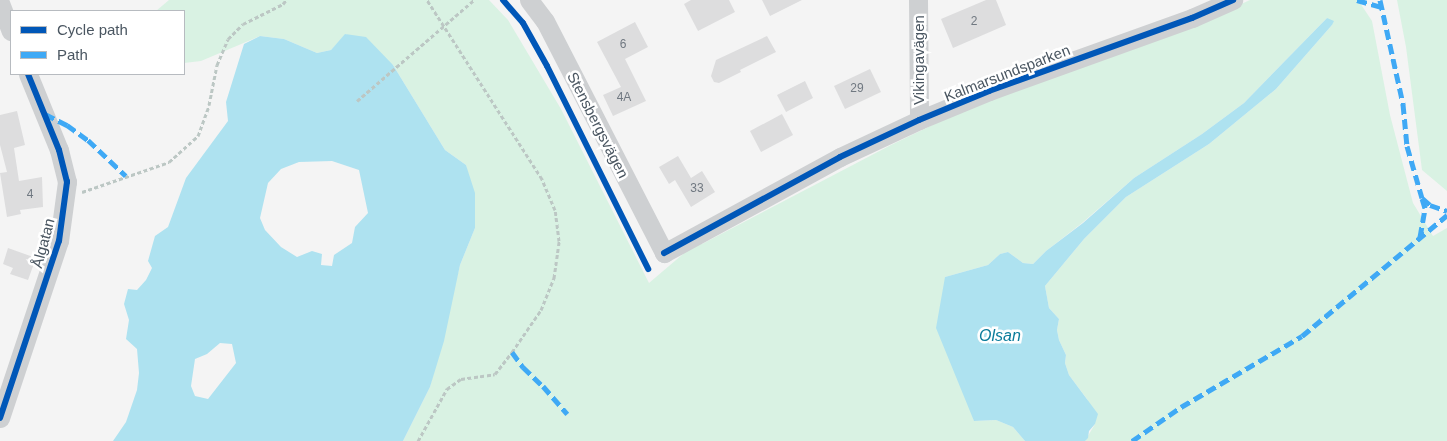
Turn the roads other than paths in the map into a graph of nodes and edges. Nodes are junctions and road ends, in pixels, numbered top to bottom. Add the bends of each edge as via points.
1 (529, 0) edge
2 (918, 0) edge
3 (1233, 0) edge
4 (0, 3) edge
5 (10, 28) edge
6 (28, 75) edge
7 (919, 120) junction
8 (664, 253) joint
9 (0, 418) edge

1 - 8 street, Stensbergsvägen via 545,22
2 - 7 street, Vikingavägen
3 - 7 street, Kalmarsundsparken
4 - 5 street
6 - 9 street, Ålgatan via 59,150 67,182 66,197 59,241
7 - 8 street, Kalmarsundsparken via 840,158

